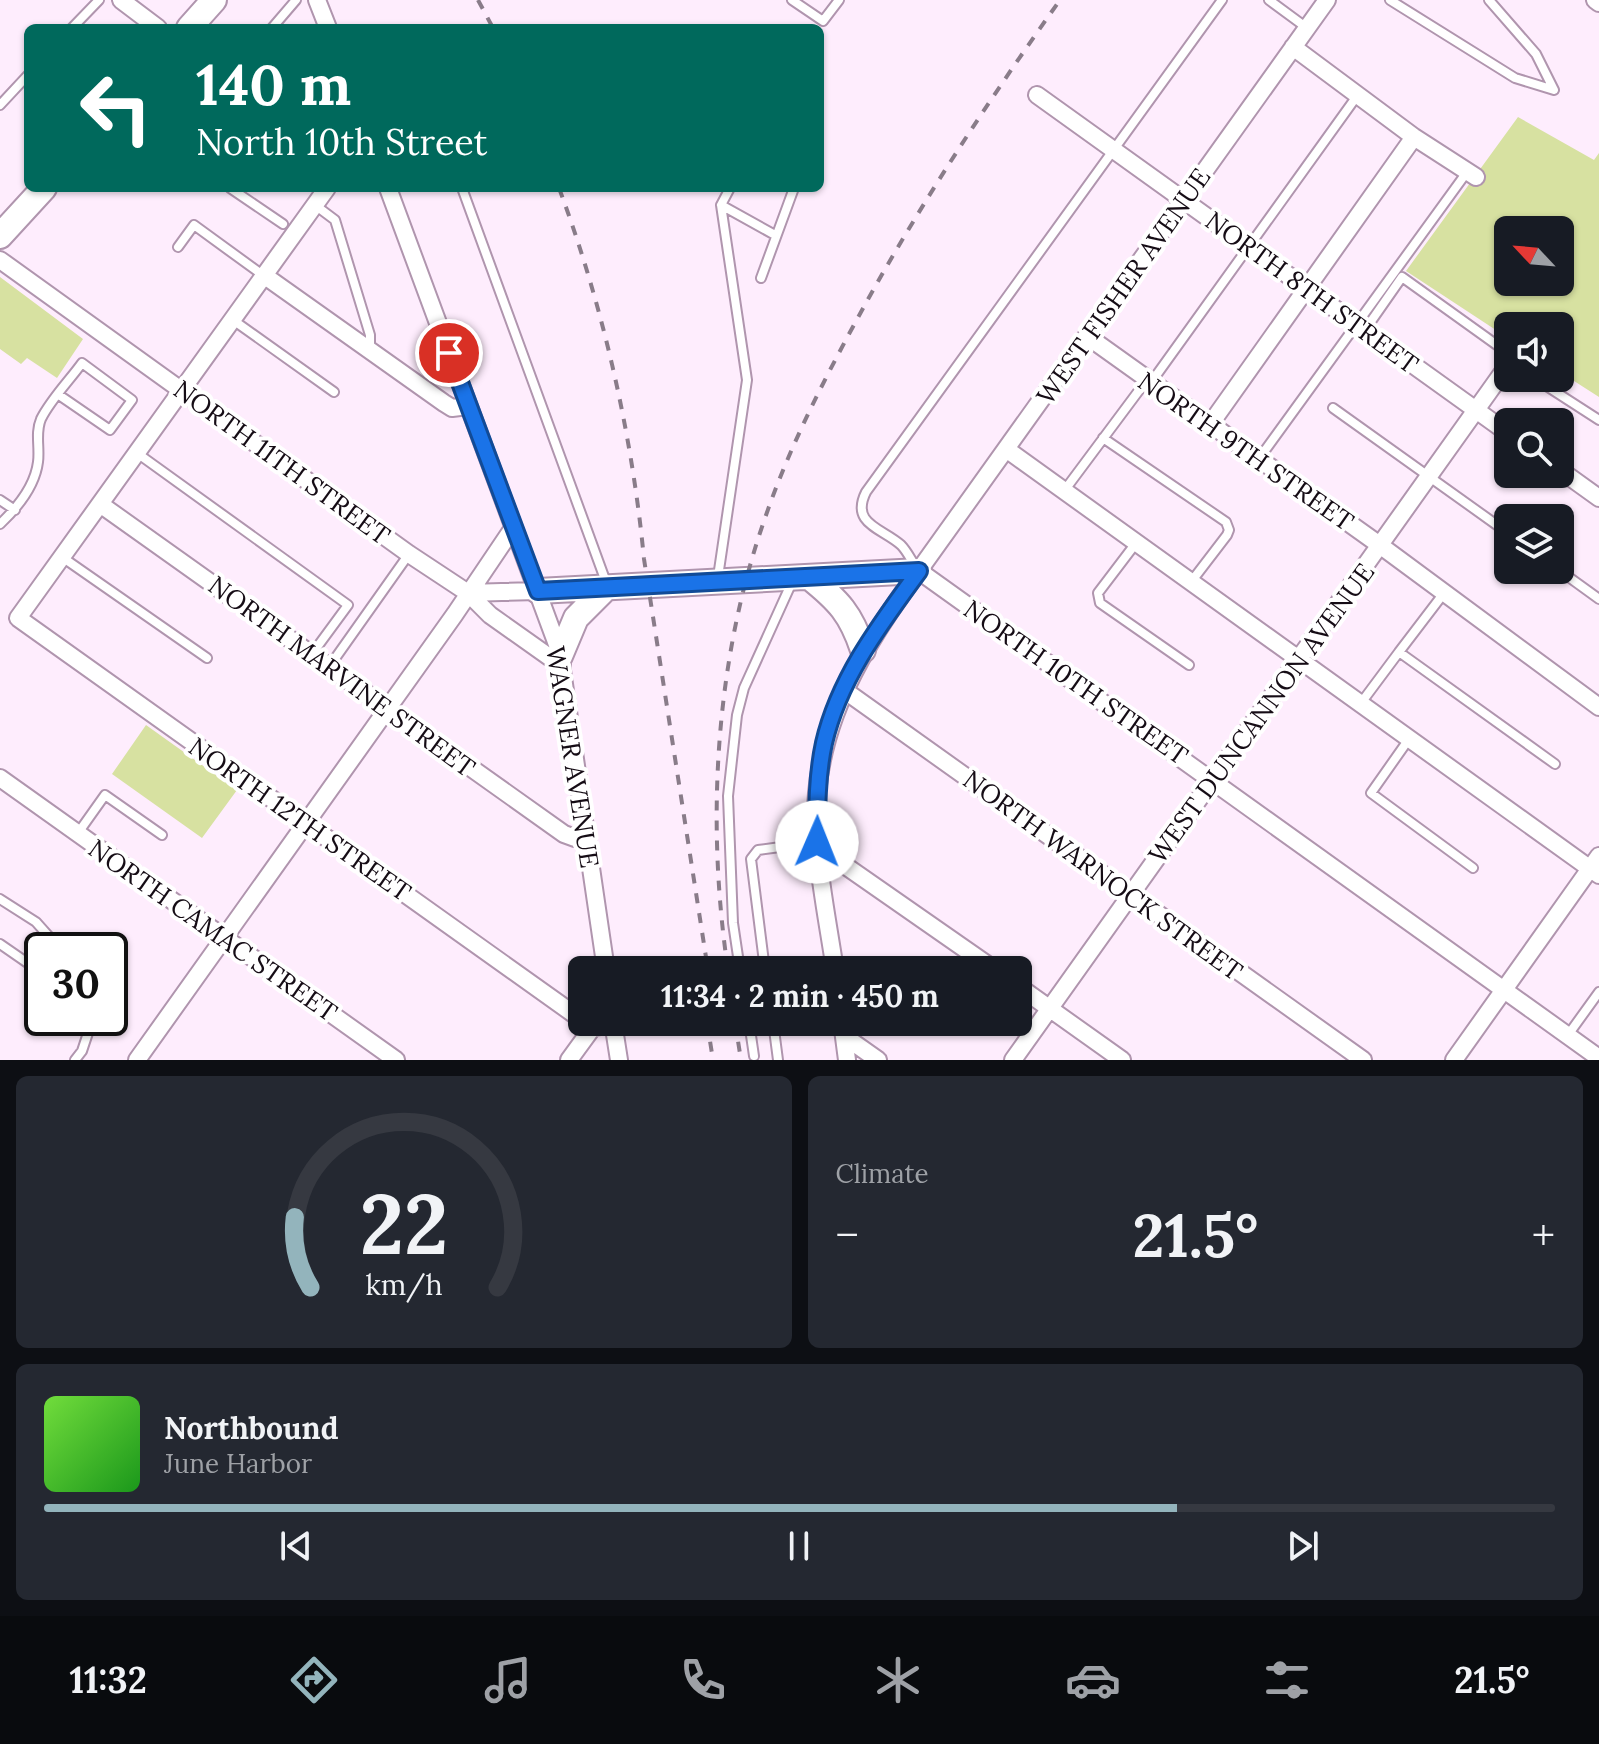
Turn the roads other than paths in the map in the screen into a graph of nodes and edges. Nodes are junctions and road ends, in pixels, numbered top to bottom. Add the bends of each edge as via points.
1 (99, 0) edge
2 (121, 0) edge
3 (214, 0) edge
4 (296, 0) edge
5 (317, 0) edge
6 (792, 0) edge
7 (839, 0) edge
8 (1222, 0) edge
9 (1269, 0) edge
10 (1390, 0) edge
11 (1489, 0) edge
12 (1324, 4) edge
13 (76, 24) edge
14 (153, 24) edge
15 (193, 24) edge
16 (275, 24) edge
17 (326, 24) edge
18 (1307, 28) junction
19 (1293, 47) junction
20 (24, 79) edge
21 (1037, 95) dead end
22 (1357, 96) junction
23 (0, 105) edge
24 (1414, 137) junction
25 (1114, 151) junction
26 (1471, 174) joint
27 (40, 192) edge
28 (236, 192) edge
29 (324, 192) edge
30 (388, 192) edge
31 (463, 192) edge
32 (728, 192) edge
33 (792, 192) edge
34 (1184, 200) junction
35 (315, 205) junction
36 (721, 205) junction
37 (283, 224) dead end
38 (775, 235) junction
39 (0, 236) edge
40 (178, 247) dead end
41 (1248, 247) junction
42 (0, 260) edge
43 (265, 276) junction
44 (761, 278) dead end
45 (1306, 287) junction
46 (233, 320) junction
47 (1361, 327) junction
48 (1087, 336) junction
49 (1494, 343) edge
50 (370, 352) junction
51 (1148, 382) junction
52 (1494, 385) edge
53 (183, 390) junction
54 (334, 392) dead end
55 (1556, 392) edge
56 (59, 395) junction
57 (468, 406) junction
58 (1333, 408) dead end
59 (1477, 410) junction
60 (1599, 420) edge
61 (1494, 423) edge
62 (1209, 426) junction
63 (1103, 438) junction
64 (1006, 449) junction
65 (137, 453) junction
66 (1258, 461) junction
67 (1430, 477) junction
68 (1574, 480) edge
69 (1064, 491) junction
70 (1599, 498) edge
71 (0, 500) edge
72 (100, 504) junction
73 (15, 510) junction
74 (1494, 523) edge
75 (0, 524) edge
76 (513, 528) junction
77 (1136, 543) junction
78 (1381, 546) junction
79 (409, 554) junction
80 (62, 557) junction
81 (919, 571) junction
82 (802, 577) junction
83 (1574, 581) edge
84 (717, 582) junction
85 (1191, 582) junction
86 (607, 587) junction
87 (538, 591) junction
88 (468, 593) junction
89 (1444, 593) junction
90 (1599, 599) edge
91 (863, 650) junction
92 (1399, 652) junction
93 (311, 655) junction
94 (207, 658) dead end
95 (1299, 660) junction
96 (561, 661) junction
97 (1189, 665) dead end
98 (329, 668) junction
99 (844, 690) junction
100 (1361, 704) junction
101 (1599, 707) edge
102 (387, 709) junction
103 (1409, 739) junction
104 (1555, 764) dead end
105 (0, 778) edge
106 (1214, 780) junction
107 (306, 822) junction
108 (78, 833) junction
109 (162, 835) dead end
110 (587, 837) junction
111 (817, 844) junction
112 (1596, 866) edge
113 (1473, 868) dead end
114 (1129, 895) junction
115 (0, 899) edge
116 (45, 932) edge
117 (225, 938) junction
118 (0, 944) edge
119 (604, 956) edge
120 (738, 956) edge
121 (763, 956) edge
122 (833, 956) edge
123 (975, 956) edge
124 (24, 961) edge
125 (1506, 991) junction
126 (1599, 992) edge
127 (1032, 996) edge
128 (1050, 1008) junction
129 (568, 1009) edge
130 (1568, 1035) junction
131 (87, 1036) edge
132 (581, 1036) edge
133 (615, 1036) edge
134 (751, 1036) edge
135 (775, 1036) edge
136 (844, 1036) edge
137 (851, 1036) edge
138 (754, 1056) dead end
139 (145, 1057) edge
140 (1599, 1058) edge
141 (75, 1060) edge
142 (396, 1060) edge
143 (569, 1060) edge
144 (619, 1060) edge
145 (778, 1060) edge
146 (847, 1060) edge
147 (878, 1060) edge
148 (1013, 1060) edge
149 (1122, 1060) edge
150 (1363, 1060) edge
151 (1454, 1060) edge

1 - 13 lane
2 - 14 street
3 - 15 street
4 - 16 lane
5 - 17 street
6 - 7 lane via 823,21
8 - 25 lane
9 - 18 lane
10 - 11 lane via 1515,78 1554,90 1536,54
12 - 18 street, WEST FISHER AVENUE
18 - 19 street, WEST FISHER AVENUE
19 - 22 street
19 - 34 street, WEST FISHER AVENUE
20 - 23 lane
21 - 25 street, NORTH 8TH STREET
22 - 24 street
22 - 41 lane
24 - 26 street
24 - 45 street
25 - 34 street, NORTH 8TH STREET
25 - 81 lane via 861,501 865,520 902,546
26 - 47 lane
27 - 39 street
28 - 37 lane
29 - 35 street
30 - 57 street, WAGNER AVENUE
31 - 86 lane
32 - 36 lane
33 - 38 lane
34 - 41 street, NORTH 8TH STREET
34 - 48 street, WEST FISHER AVENUE
35 - 43 street
35 - 50 lane via 335,220 370,335
36 - 38 lane
36 - 84 lane via 747,380
38 - 44 lane
40 - 43 lane via 194,225
41 - 45 street, NORTH 8TH STREET
41 - 51 lane
42 - 53 street, NORTH 11TH STREET
43 - 46 street
43 - 50 street
45 - 47 street, NORTH 8TH STREET
45 - 62 street
46 - 53 street
46 - 54 lane
47 - 49 lane via 1402,277
47 - 59 street, NORTH 8TH STREET
47 - 66 lane
48 - 51 street, NORTH 9TH STREET
48 - 64 street, WEST FISHER AVENUE
50 - 57 street via 452,408
51 - 62 street, NORTH 9TH STREET
51 - 63 lane
52 - 59 street, WEST DUNCANNON AVENUE
53 - 65 street
53 - 79 street, NORTH 11TH STREET
55 - 60 lane
56 - 56 lane via 82,363 132,400 110,430
56 - 73 lane via 40,420 34,480
57 - 76 street, WAGNER AVENUE
58 - 67 lane
59 - 61 street, NORTH 8TH STREET
59 - 67 street, WEST DUNCANNON AVENUE
62 - 66 street, NORTH 9TH STREET
63 - 69 lane
63 - 85 lane via 1226,522 1227,535
64 - 69 street
64 - 81 street, WEST FISHER AVENUE
65 - 72 street
65 - 93 lane via 348,605
66 - 78 street, NORTH 9TH STREET
67 - 74 lane
67 - 78 street, WEST DUNCANNON AVENUE
68 - 70 street
69 - 77 street
71 - 73 lane
72 - 80 street
72 - 93 street, NORTH MARVINE STREET
73 - 75 lane
76 - 87 street, WAGNER AVENUE
76 - 88 street
77 - 85 street
77 - 97 lane via 1097,598
78 - 89 street, NORTH 9TH STREET
78 - 95 street, WEST DUNCANNON AVENUE
79 - 88 street, NORTH 11TH STREET
79 - 98 lane
80 - 94 lane
80 - 107 street, NORTH 12TH STREET via 18,618
81 - 82 street
81 - 91 street, WEST FISHER AVENUE
81 - 106 street, NORTH 10TH STREET
82 - 84 street
82 - 91 street via 838,600
82 - 120 lane via 744,688 737,715 728,796
83 - 90 lane
84 - 86 street
85 - 95 street
86 - 87 street
86 - 96 street via 576,618
87 - 88 street
87 - 96 street, WAGNER AVENUE
88 - 96 street, NORTH 11TH STREET via 490,615
88 - 102 street
89 - 92 lane
89 - 101 street, NORTH 9TH STREET
91 - 99 street, WEST FISHER AVENUE
92 - 100 lane
92 - 104 lane
93 - 98 street, NORTH MARVINE STREET
95 - 100 street
95 - 106 street, WEST DUNCANNON AVENUE
96 - 110 street, WAGNER AVENUE
98 - 102 street, NORTH MARVINE STREET
99 - 111 street, WEST FISHER AVENUE via 825,743
99 - 114 street, NORTH WARNOCK STREET
100 - 103 street
102 - 107 street
102 - 110 street, NORTH MARVINE STREET via 564,834
103 - 112 street
103 - 113 lane via 1371,793
105 - 108 street, NORTH CAMAC STREET
106 - 114 street, WEST DUNCANNON AVENUE
106 - 125 street, NORTH 10TH STREET
107 - 117 street
107 - 129 street, NORTH 12TH STREET
108 - 109 lane via 105,795
108 - 117 street, NORTH CAMAC STREET
110 - 119 street, WAGNER AVENUE
111 - 121 lane via 758,850 751,859
111 - 122 street, WEST FISHER AVENUE
111 - 123 street
112 - 125 street
114 - 128 street, WEST DUNCANNON AVENUE
114 - 150 street, NORTH WARNOCK STREET
115 - 116 lane
117 - 139 street
117 - 142 street, NORTH CAMAC STREET
118 - 124 lane
125 - 130 street, NORTH 10TH STREET
125 - 151 street
126 - 130 lane
127 - 128 street
128 - 148 street, WEST DUNCANNON AVENUE
128 - 149 street
130 - 140 street, NORTH 10TH STREET
131 - 141 lane
132 - 143 street
133 - 144 street
134 - 138 lane
135 - 145 lane
136 - 146 street
137 - 147 street

